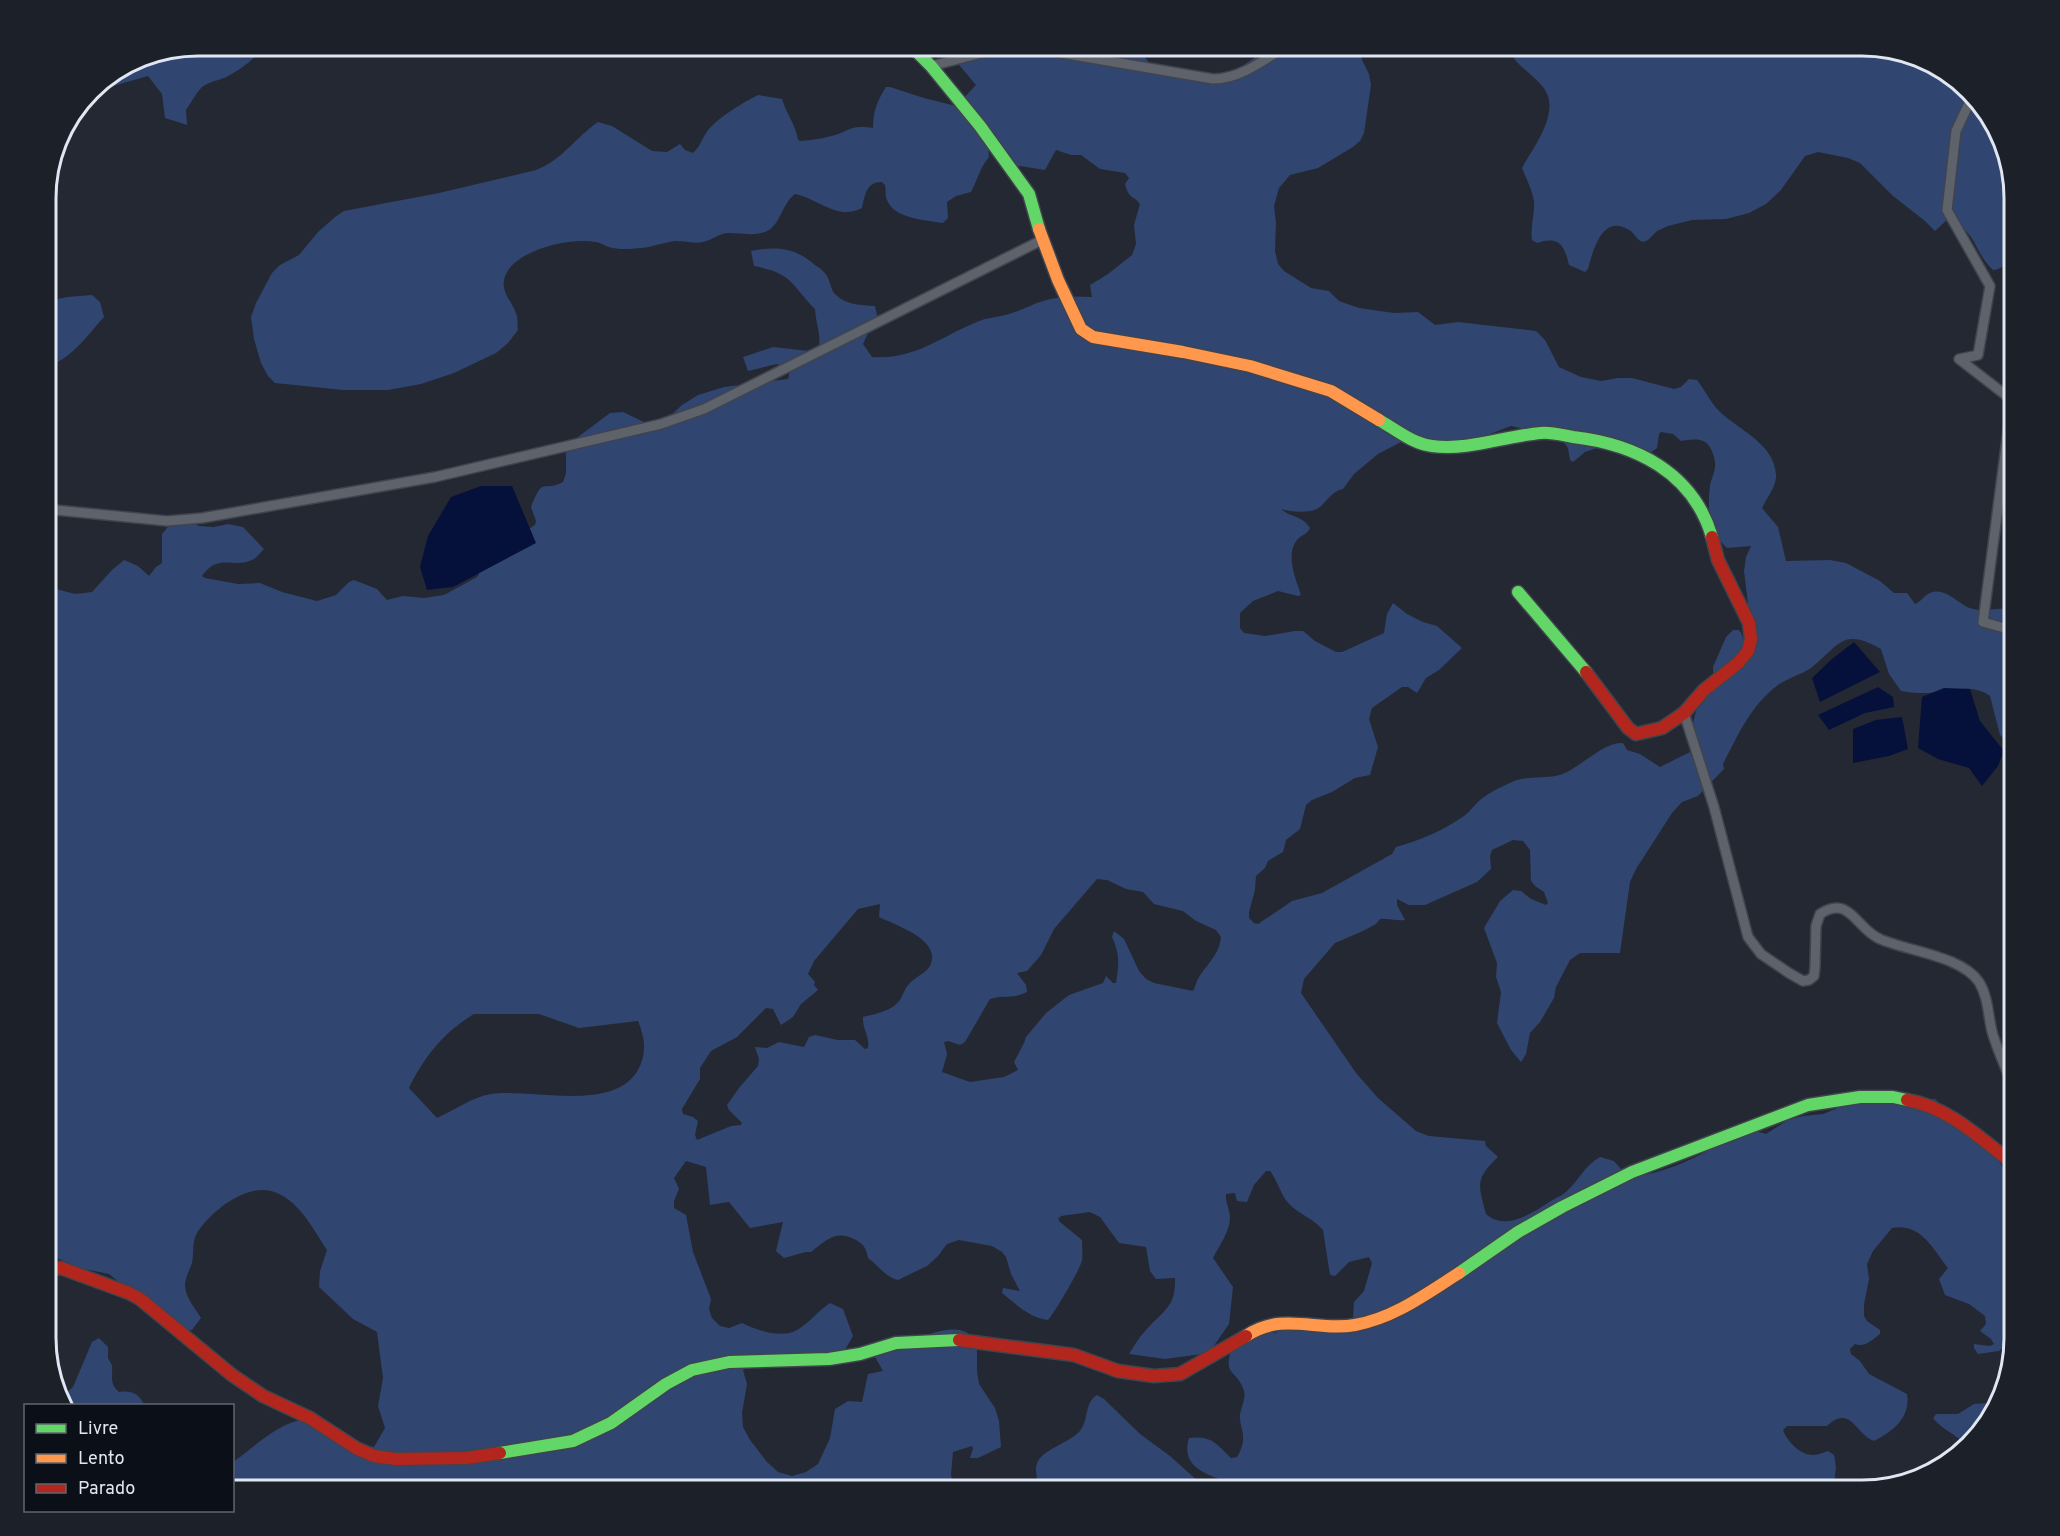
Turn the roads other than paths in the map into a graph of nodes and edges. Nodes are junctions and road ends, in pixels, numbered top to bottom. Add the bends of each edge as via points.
1 (921, 56) edge
2 (970, 56) edge
3 (1079, 56) edge
4 (1270, 56) edge
5 (931, 66) junction
6 (1969, 104) edge
7 (1042, 240) junction
8 (2004, 394) edge
9 (2004, 461) edge
10 (56, 510) edge
11 (1518, 592) dead end
12 (2004, 628) edge
13 (1684, 713) junction
14 (2004, 1063) edge
15 (2004, 1156) edge
16 (56, 1268) edge

1 - 5 street
2 - 5 street
3 - 4 street via 1226,79
5 - 7 street via 1017,176 1035,208
6 - 8 street via 1956,131 1947,210 1990,286 1978,355 1959,359
7 - 10 street via 704,409 661,424 435,477 202,519 167,521
7 - 13 street via 1078,324 1093,337 1250,366 1331,391 1429,446 1449,448 1543,433 1592,439 1638,453 1660,465 1698,505 1718,560 1749,623 1751,639 1748,651 1738,663 1704,690
9 - 12 street via 1983,622
11 - 13 street via 1633,732 1662,728
13 - 14 street via 1714,807 1748,938 1761,954 1789,974 1809,980 1814,976 1820,914 1836,907 1846,909 1878,939 1960,966 1979,982
15 - 16 street via 1962,1124 1925,1103 1893,1097 1808,1105 1632,1172 1527,1227 1406,1307 1377,1320 1353,1326 1275,1323 1252,1330 1180,1374 1154,1376 1118,1371 1074,1355 955,1340 896,1343 829,1359 729,1362 692,1370 611,1423 573,1441 466,1458 396,1459 356,1448 232,1375 140,1299

